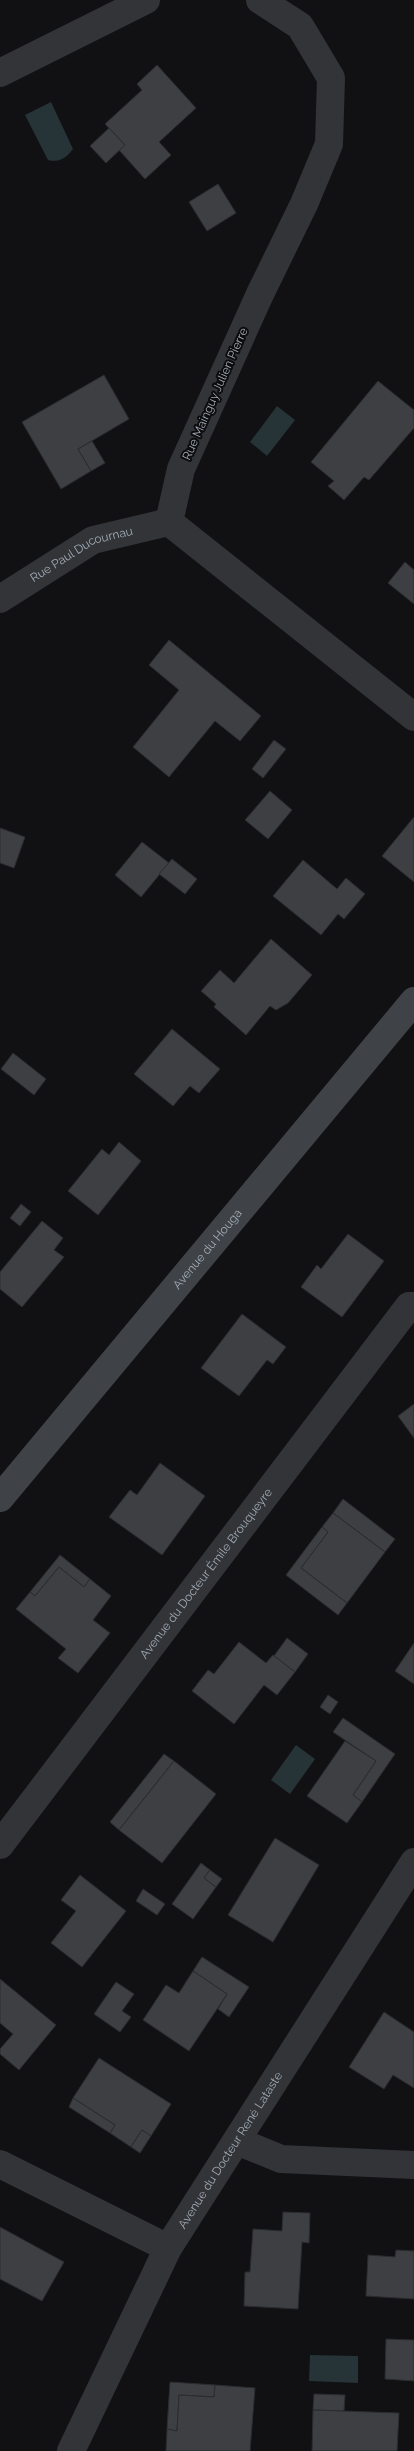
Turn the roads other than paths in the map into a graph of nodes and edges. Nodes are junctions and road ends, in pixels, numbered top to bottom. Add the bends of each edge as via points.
1 (146, 0) edge
2 (260, 0) edge
3 (0, 72) edge
4 (169, 522) junction
5 (0, 599) edge
6 (414, 717) edge
7 (414, 1001) edge
8 (414, 1306) edge
9 (0, 1498) edge
10 (0, 1845) edge
11 (414, 1862) edge
12 (237, 2141) junction
13 (0, 2164) edge
14 (414, 2165) edge
15 (168, 2248) junction
16 (71, 2451) edge

1 - 3 street
2 - 4 street, Rue Mainguy Julien Pierre via 300,26 331,78 329,144 181,469
4 - 5 street, Rue Paul Ducournau via 93,540
4 - 6 street
7 - 9 main road, Avenue du Houga
8 - 10 street, Avenue du Docteur Émile Brouqueyre via 409,1306
11 - 12 street, Avenue du Docteur René Lataste
12 - 14 street via 281,2159
12 - 15 street, Avenue du Docteur René Lataste
13 - 15 street
15 - 16 street, Avenue du Docteur René Lataste

